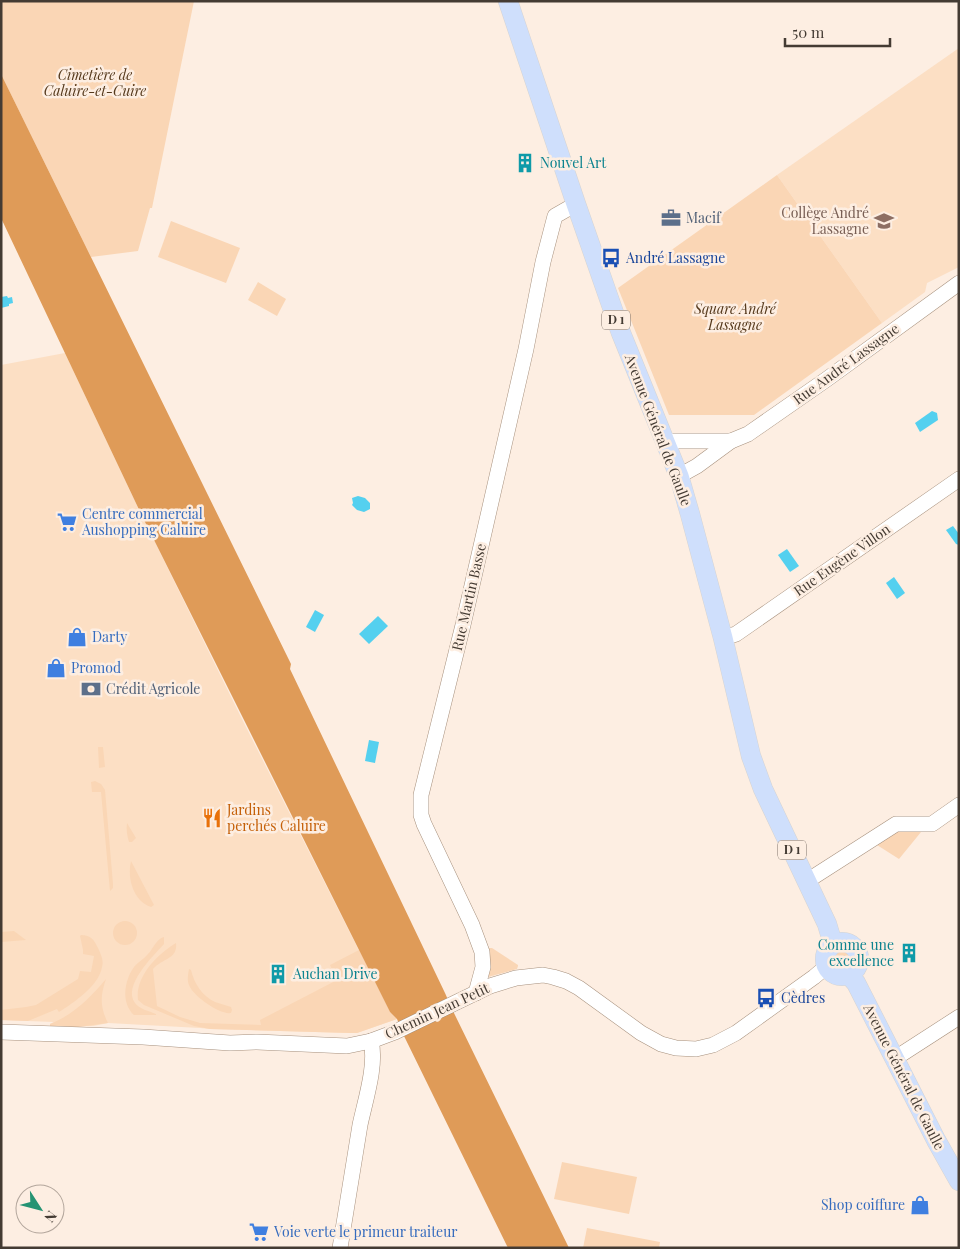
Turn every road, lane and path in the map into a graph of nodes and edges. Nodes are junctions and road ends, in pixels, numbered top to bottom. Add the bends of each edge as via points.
1 (508, 1) edge
2 (576, 204) junction
3 (959, 283) edge
4 (665, 441) junction
5 (730, 441) junction
6 (679, 476) junction
7 (959, 479) edge
8 (723, 638) junction
9 (959, 805) edge
10 (807, 881) junction
11 (833, 944) junction
12 (827, 966) junction
13 (848, 974) junction
14 (476, 993) junction
15 (959, 1017) edge
16 (1, 1032) edge
17 (371, 1041) junction
18 (894, 1058) junction
19 (959, 1181) edge
20 (340, 1248) edge

1 - 2 main road, Avenue Général de Gaulle / D 1
2 - 4 main road, Avenue Général de Gaulle / D 1 via 621,333
2 - 14 street, Rue Martin Basse via 555,216 545,253 517,391 422,795 424,824 482,952 483,967
3 - 5 street, Rue André Lassagne via 764,423
4 - 5 street, Rue André Lassagne
4 - 6 main road, Avenue Général de Gaulle / D 1
5 - 6 street, Rue André Lassagne
6 - 8 main road, Avenue Général de Gaulle / D 1
7 - 8 street, Rue Eugène Villon via 736,634
8 - 10 main road, Avenue Général de Gaulle / D 1 via 751,756 763,789
9 - 10 street via 932,824 896,824
10 - 11 main road, Avenue Général de Gaulle / D 1
11 - 12 main road via 826,953
11 - 13 main road via 844,942 857,951 858,962 853,972
12 - 13 main road via 837,975
12 - 14 street, Chemin Jean Petit via 736,1033 713,1045 696,1049 660,1044 579,988 553,977 516,978
13 - 18 main road, Avenue Général de Gaulle via 856,983
14 - 17 street, Chemin Jean Petit
15 - 18 street
16 - 17 street, Chemin Jean Petit via 346,1046
17 - 20 street via 372,1066
18 - 19 main road, Avenue Général de Gaulle

